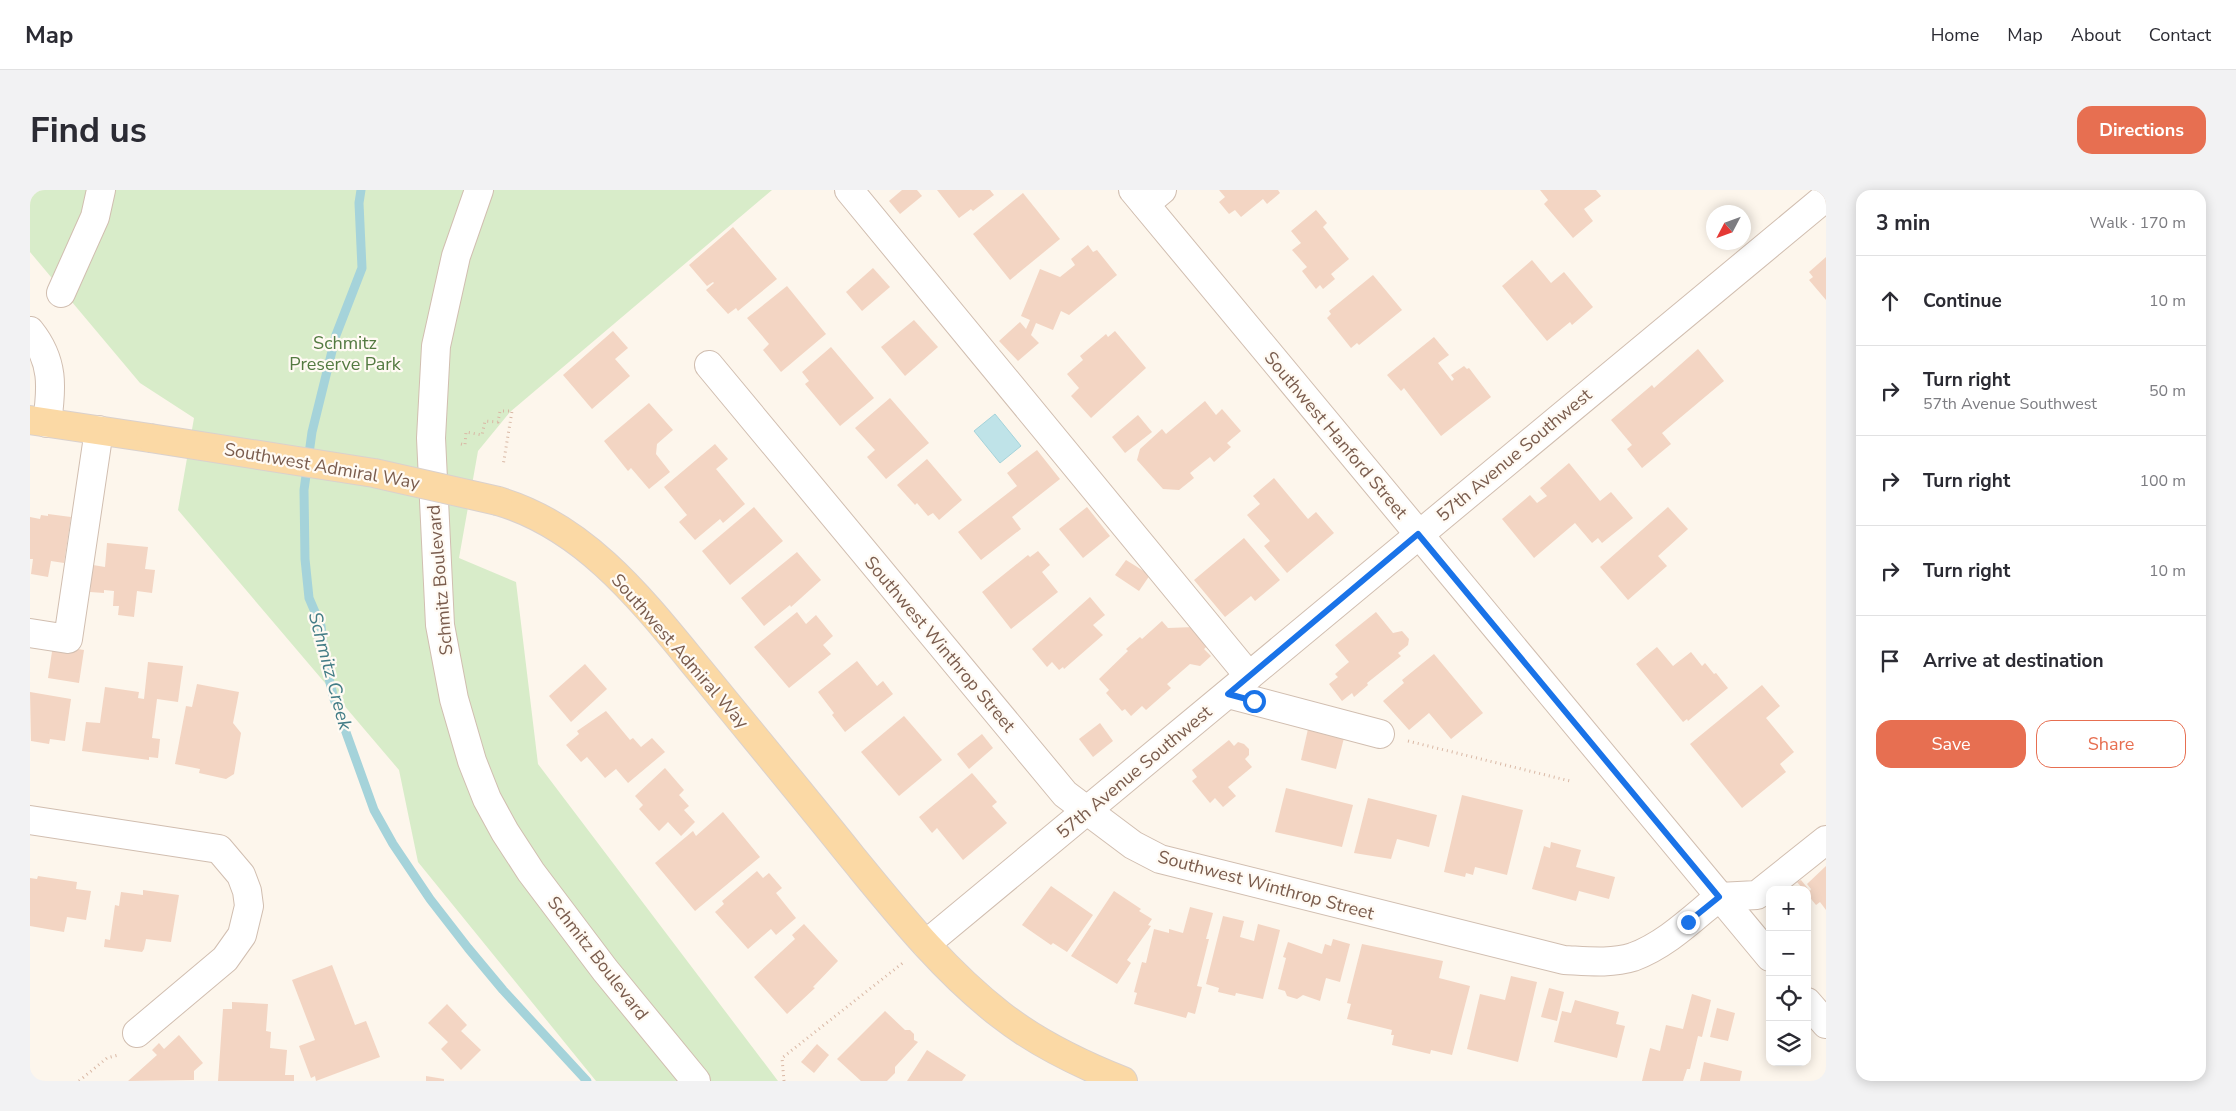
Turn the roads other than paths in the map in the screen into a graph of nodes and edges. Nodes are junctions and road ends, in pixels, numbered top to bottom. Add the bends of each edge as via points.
1 (100, 190) edge
2 (479, 190) edge
3 (849, 190) edge
4 (1146, 195) edge
5 (1826, 198) edge
6 (61, 293) dead end
7 (30, 331) edge
8 (709, 365) dead end
9 (39, 422) edge
10 (99, 430) junction
11 (1418, 534) junction
12 (30, 633) edge
13 (1249, 676) junction
14 (1228, 694) junction
15 (1380, 734) road end
16 (1087, 811) junction
17 (30, 820) edge
18 (1826, 840) edge
19 (1719, 897) junction
20 (926, 944) junction
21 (1766, 952) edge
22 (1811, 1007) edge
23 (1826, 1024) edge
24 (131, 1044) road end
25 (696, 1081) edge
26 (1123, 1081) edge

1 - 6 street via 95,217
2 - 25 street, Schmitz Boulevard via 456,256 436,346 431,438 440,625 454,699 472,761 505,832 605,970
3 - 13 street
4 - 11 street, Southwest Hanford Street
5 - 11 street, 57th Avenue Southwest
7 - 9 street via 46,358 51,382
8 - 16 street, Southwest Winthrop Street via 1065,794
9 - 10 main road, Southwest Admiral Way
10 - 12 street via 68,639
10 - 20 main road, Southwest Admiral Way, bridge via 374,473 520,507 565,532 586,547 639,598
11 - 13 street, 57th Avenue Southwest
11 - 19 street, Southwest Hanford Street
13 - 14 street, 57th Avenue Southwest
14 - 15 street
14 - 16 street, 57th Avenue Southwest
16 - 19 street, Southwest Winthrop Street via 1132,845 1160,859 1564,960 1598,962 1632,957 1658,945
16 - 20 street, 57th Avenue Southwest
17 - 24 street via 219,849 241,875 249,906 242,935 225,958
18 - 19 street via 1757,895
19 - 21 street, Southwest Hanford Street
20 - 26 main road, Southwest Admiral Way via 965,985 1002,1016 1042,1043
22 - 23 street

